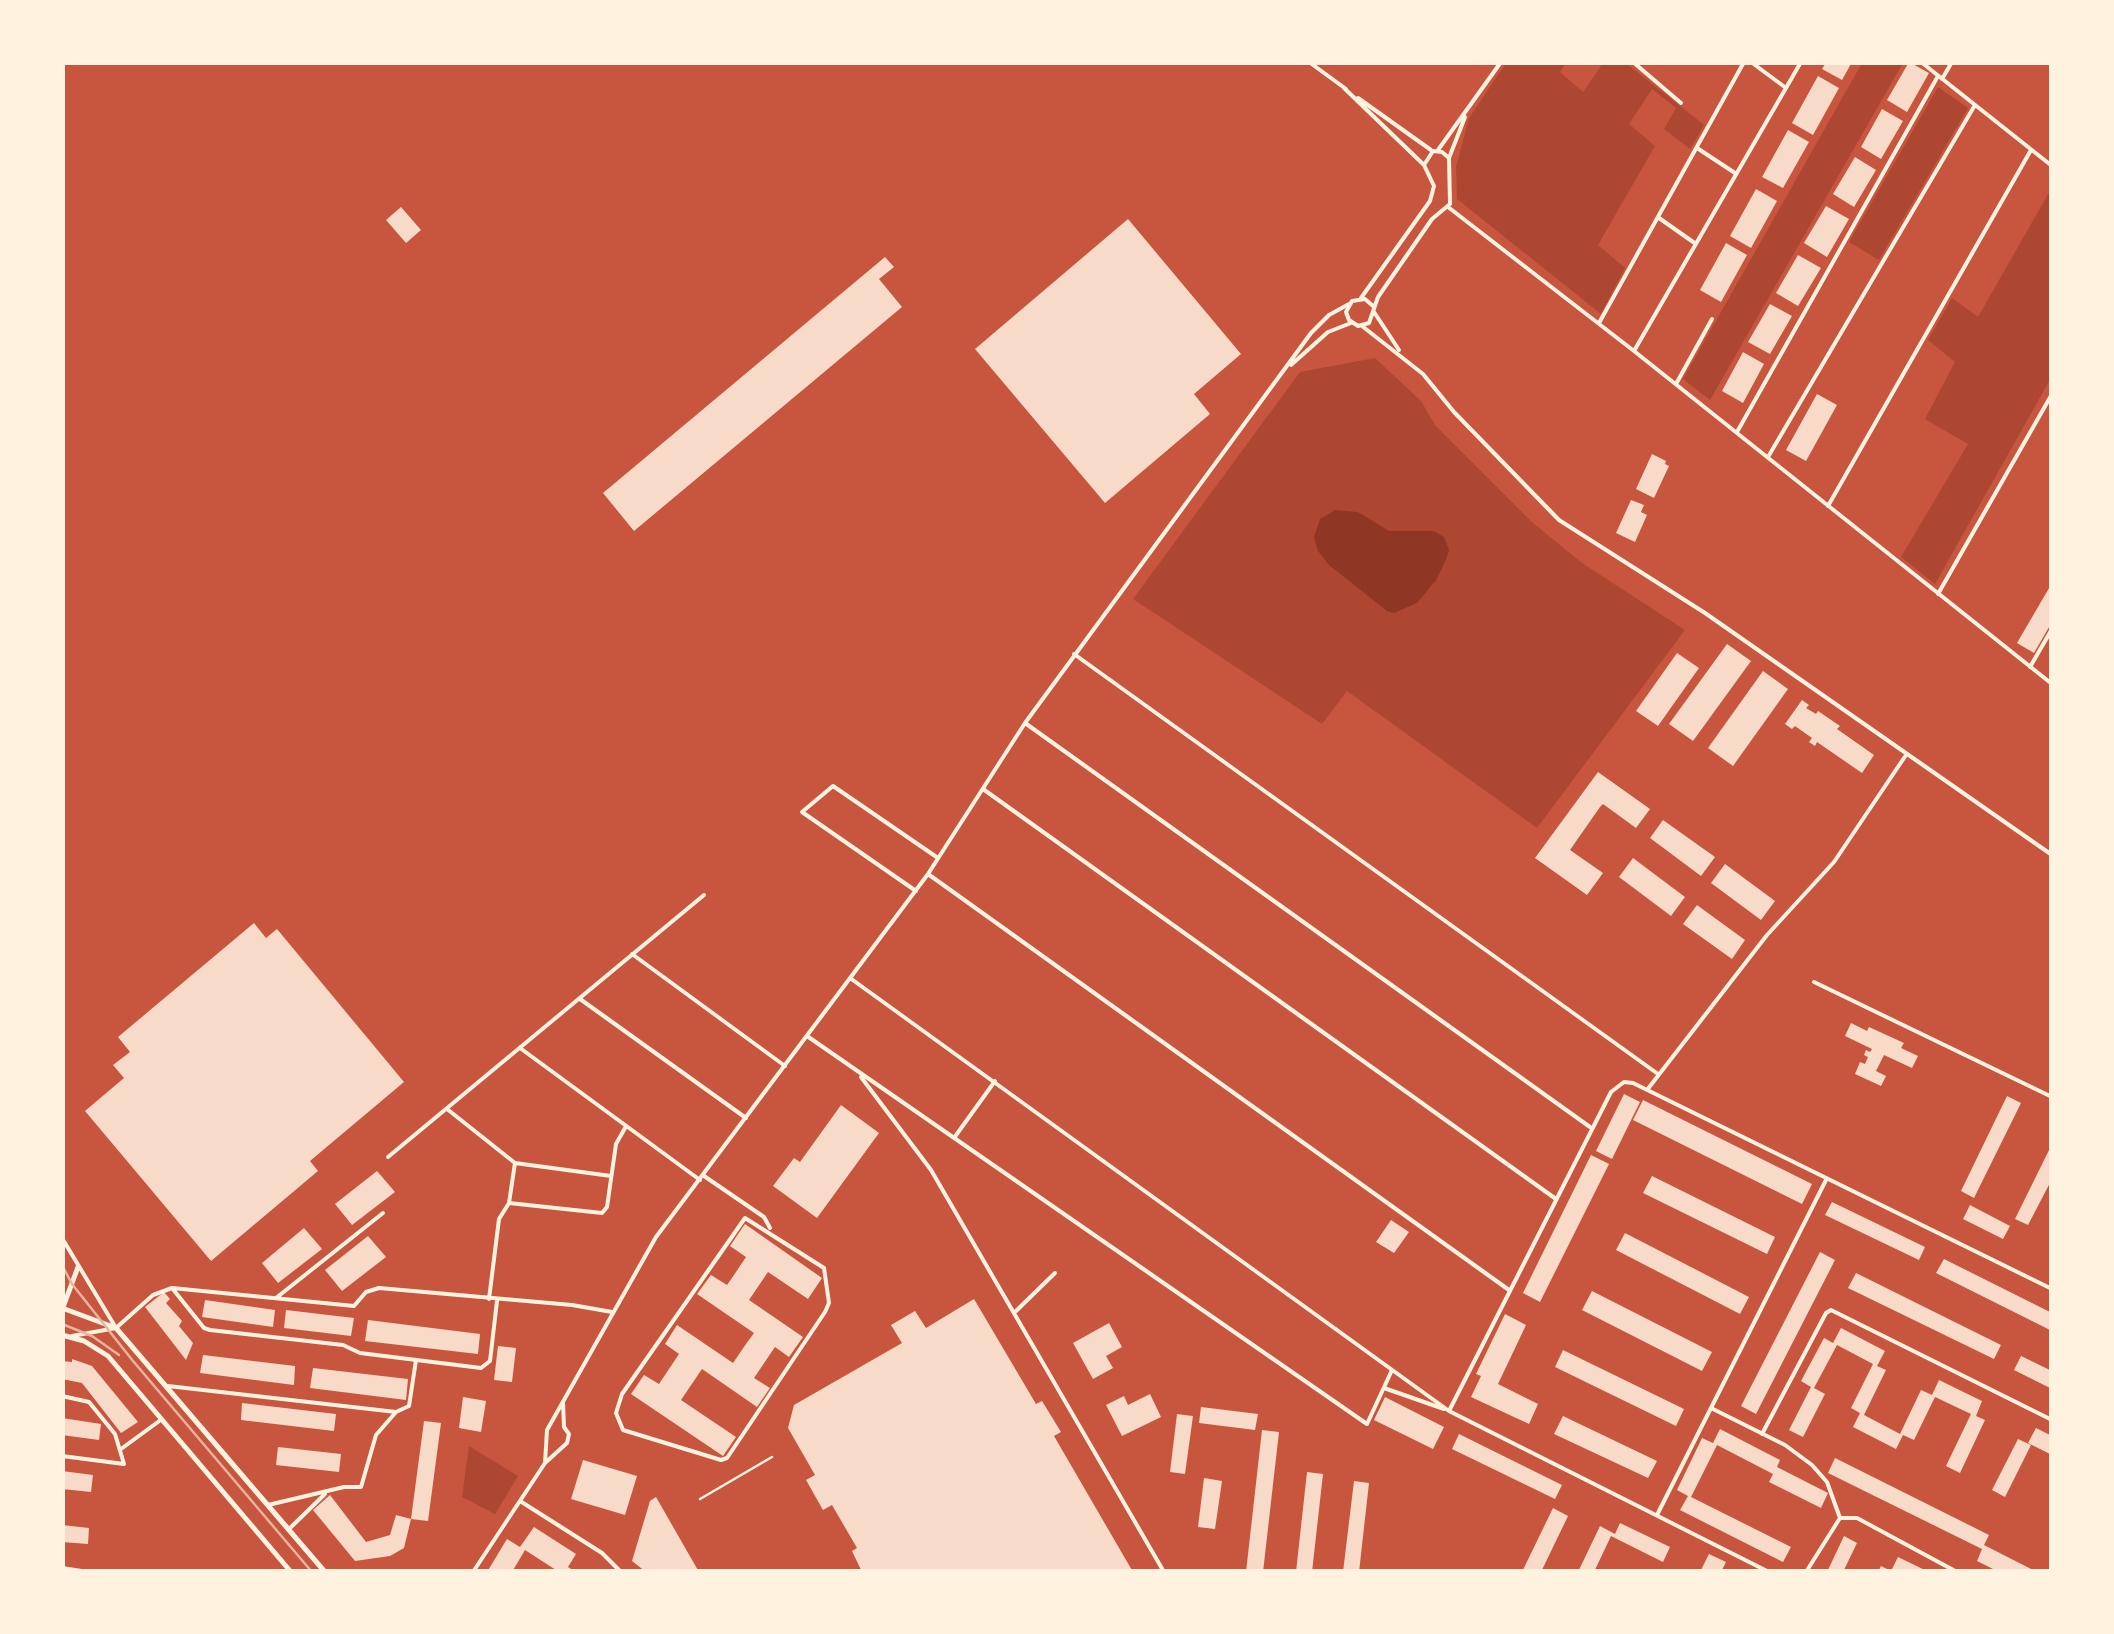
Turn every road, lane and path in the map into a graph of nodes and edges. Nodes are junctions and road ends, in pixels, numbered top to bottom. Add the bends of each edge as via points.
1 (1309, 62) edge
2 (1501, 62) edge
3 (1633, 62) edge
4 (1748, 62) edge
5 (1801, 62) edge
6 (1922, 62) edge
7 (1952, 62) edge
8 (1940, 78) junction
9 (1344, 88) junction
10 (1786, 88) junction
11 (1681, 103) dead end
12 (1975, 105) junction
13 (1466, 112) junction
14 (1697, 148) junction
15 (2031, 150) junction
16 (1435, 151) junction
17 (1449, 158) junction
18 (1424, 165) junction
19 (2052, 166) edge
20 (1736, 174) junction
21 (1430, 200) junction
22 (1448, 208) junction
23 (1439, 212) junction
24 (1658, 218) junction
25 (1696, 244) junction
26 (1361, 298) junction
27 (1349, 304) junction
28 (1374, 309) junction
29 (1712, 320) dead end
30 (1599, 322) junction
31 (1352, 323) junction
32 (1362, 326) junction
33 (1634, 351) junction
34 (1401, 354) junction
35 (1280, 375) junction
36 (1676, 384) junction
37 (2052, 394) edge
38 (1737, 432) junction
39 (1768, 457) junction
40 (1828, 506) junction
41 (1938, 594) junction
42 (2052, 629) edge
43 (1074, 654) junction
44 (2030, 667) junction
45 (2052, 684) edge
46 (1025, 723) junction
47 (1906, 755) junction
48 (981, 787) junction
49 (2052, 855) edge
50 (939, 858) junction
51 (928, 874) junction
52 (916, 891) junction
53 (704, 895) dead end
54 (632, 954) junction
55 (850, 978) junction
56 (1814, 982) dead end
57 (580, 999) junction
58 (807, 1036) junction
59 (520, 1048) junction
60 (785, 1066) junction
61 (858, 1073) junction
62 (1658, 1074) junction
63 (995, 1081) junction
64 (1647, 1090) junction
65 (2052, 1097) edge
66 (447, 1110) junction
67 (746, 1118) junction
68 (625, 1128) junction
69 (1592, 1129) junction
70 (954, 1138) junction
71 (388, 1157) dead end
72 (515, 1163) junction
73 (612, 1176) junction
74 (701, 1178) junction
75 (1826, 1178) junction
76 (1556, 1200) junction
77 (509, 1203) junction
78 (382, 1214) dead end
79 (772, 1232) junction
80 (62, 1238) edge
81 (78, 1267) junction
82 (1055, 1273) dead end
83 (172, 1288) junction
84 (2052, 1289) edge
85 (1509, 1290) junction
86 (276, 1298) junction
87 (489, 1300) junction
88 (497, 1300) junction
89 (63, 1309) edge
90 (612, 1312) junction
91 (1014, 1312) junction
92 (116, 1328) junction
93 (66, 1335) edge
94 (416, 1360) junction
95 (1392, 1370) junction
96 (166, 1386) junction
97 (1384, 1388) junction
98 (62, 1396) edge
99 (563, 1398) junction
100 (1711, 1408) junction
101 (1449, 1410) junction
102 (396, 1412) junction
103 (162, 1419) junction
104 (2052, 1420) edge
105 (564, 1426) junction
106 (549, 1427) junction
107 (1762, 1434) junction
108 (548, 1443) junction
109 (560, 1448) junction
110 (121, 1449) junction
111 (62, 1456) edge
112 (772, 1458) dead end
113 (545, 1463) junction
114 (328, 1491) junction
115 (700, 1500) dead end
116 (520, 1501) junction
117 (268, 1505) junction
118 (1657, 1515) junction
119 (1840, 1518) junction
120 (289, 1529) junction
121 (62, 1568) edge
122 (618, 1571) edge
123 (88, 1572) edge
124 (291, 1572) edge
125 (324, 1572) edge
126 (473, 1572) edge
127 (1164, 1572) edge
128 (1769, 1572) edge
129 (1806, 1572) edge
130 (1957, 1572) edge

1 - 9 street
2 - 13 street
3 - 11 street
4 - 10 street
4 - 14 street
5 - 10 street
6 - 8 street
7 - 8 street
8 - 12 street
8 - 38 street
9 - 16 street
9 - 18 street
10 - 20 street
12 - 15 street
12 - 39 street
13 - 16 street
13 - 17 street
14 - 20 street
14 - 24 street
15 - 19 street
15 - 40 street
16 - 17 street
16 - 18 street
17 - 22 street
18 - 21 street via 1433,182
20 - 25 street
21 - 23 street
21 - 26 street
22 - 23 street
22 - 30 street
23 - 28 street
24 - 25 street
24 - 30 street
25 - 33 street
26 - 27 street
26 - 28 street
27 - 31 street
27 - 35 street via 1322,320
28 - 32 street
28 - 34 street
29 - 36 street
30 - 33 street
31 - 32 street
31 - 35 street via 1328,332
32 - 34 street
33 - 36 street
34 - 47 street via 1559,520
35 - 43 street
36 - 38 street
37 - 41 street
38 - 39 street
39 - 40 street
40 - 41 street
41 - 44 street
42 - 44 street
43 - 46 street
43 - 62 street
44 - 45 street
46 - 48 street
46 - 69 street
47 - 49 street
47 - 62 street via 1834,862 1785,913
48 - 50 street
48 - 76 street
50 - 51 street
50 - 52 street via 833,786 802,812
51 - 52 street
51 - 85 street
52 - 55 street
53 - 54 street
54 - 57 street
54 - 60 street
55 - 58 street
55 - 63 street
56 - 65 street
57 - 59 street
57 - 67 street
58 - 60 street
58 - 61 street
59 - 66 street
59 - 68 street
60 - 67 street
61 - 70 street
61 - 91 street via 931,1170
62 - 64 street
63 - 70 street
63 - 95 street
64 - 69 street via 1629,1082 1615,1086
64 - 75 street
66 - 71 street
66 - 72 street
67 - 74 street
68 - 73 street
68 - 74 street
69 - 76 street
70 - 97 street via 1367,1424
72 - 73 street
72 - 77 street
73 - 77 street via 602,1213
74 - 79 street via 764,1216
74 - 90 street via 647,1250
75 - 84 street
75 - 100 street
76 - 85 street
77 - 87 street via 499,1219
78 - 86 street
79 - 79 street via 751,1219 740,1221 622,1394 616,1413 623,1430 727,1458 828,1303 824,1268
80 - 81 street
81 - 89 main road
81 - 92 street
82 - 91 street
83 - 86 street
83 - 92 street via 153,1295
83 - 94 street via 204,1328
85 - 101 street
86 - 87 street via 354,1306 379,1288
87 - 88 street
88 - 90 street
88 - 94 street via 488,1366
89 - 92 main road
90 - 99 street
91 - 127 street
92 - 93 street
92 - 96 main road
93 - 103 main road via 108,1356
94 - 102 street via 410,1406
95 - 97 street
95 - 101 street
96 - 102 street
96 - 117 main road
97 - 101 street
98 - 110 street via 90,1402
99 - 105 street
99 - 106 street
100 - 107 street
100 - 118 street
101 - 118 street
102 - 114 street via 379,1429 360,1487
103 - 110 street
103 - 124 main road
104 - 107 street via 1831,1310
105 - 106 street
105 - 109 street via 569,1437
106 - 108 street
107 - 119 street via 1820,1472
108 - 109 street
108 - 113 street
109 - 113 street
110 - 111 street via 124,1464
112 - 115 lane
113 - 116 street
114 - 117 street
114 - 120 street
116 - 122 street via 602,1553
116 - 126 street
117 - 120 main road
118 - 128 street
119 - 129 street
119 - 130 street via 1856,1518
120 - 125 main road
121 - 123 street

